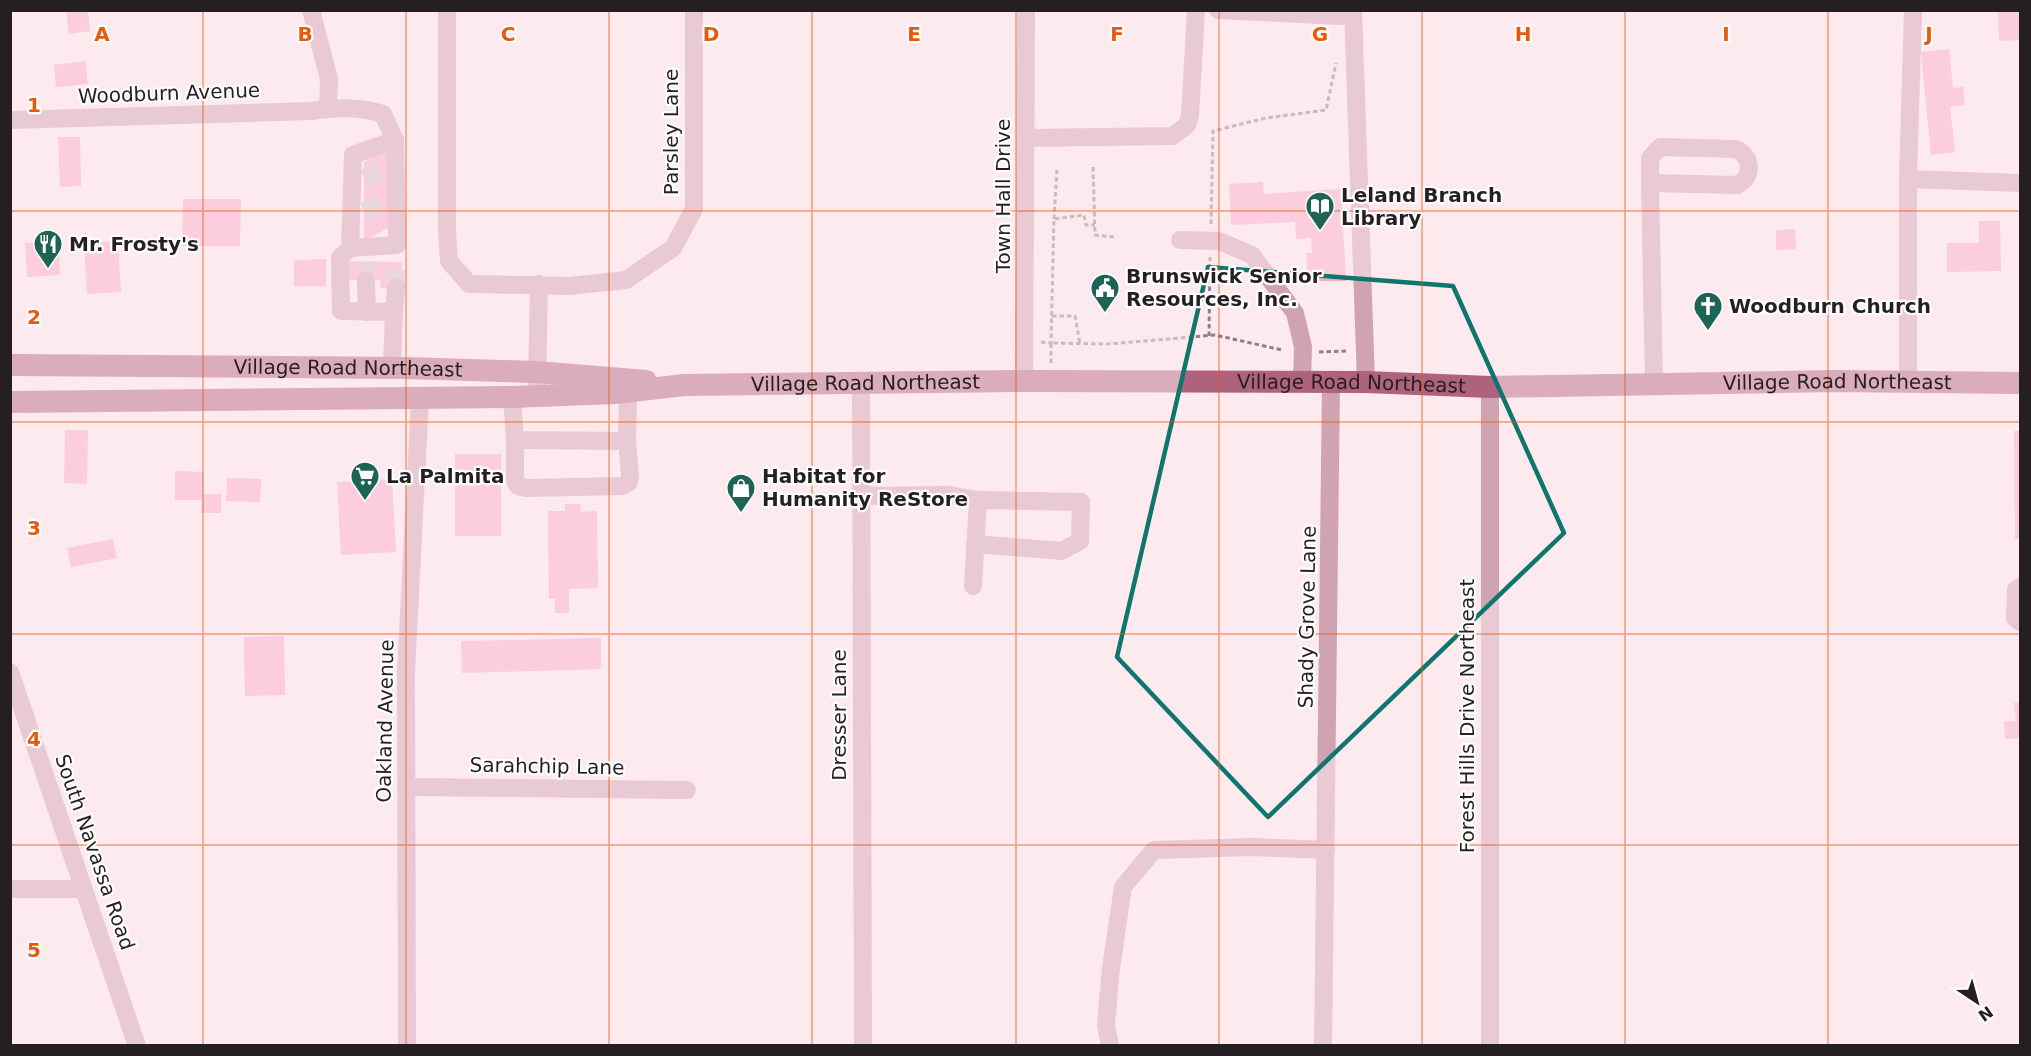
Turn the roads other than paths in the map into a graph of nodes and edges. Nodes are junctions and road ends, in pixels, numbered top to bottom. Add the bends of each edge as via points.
1 (311, 10) edge
2 (447, 10) edge
3 (694, 10) edge
4 (1026, 10) edge
5 (1196, 10) edge
6 (1218, 10) edge
7 (1913, 10) edge
8 (1353, 11) edge
9 (328, 108) junction
10 (10, 120) edge
11 (1026, 138) junction
12 (395, 140) junction
13 (1908, 179) junction
14 (1650, 183) junction
15 (2020, 183) edge
16 (1180, 240) dead end
17 (361, 252) junction
18 (366, 280) tunnel mouth
19 (539, 284) junction
20 (396, 288) tunnel mouth
21 (367, 312) junction
22 (394, 312) junction
23 (10, 365) edge
24 (392, 368) junction
25 (537, 372) junction
26 (1024, 381) junction
27 (1366, 382) junction
28 (1908, 382) junction
29 (1302, 383) junction
30 (1331, 383) junction
31 (2020, 383) edge
32 (861, 384) junction
33 (1654, 384) junction
34 (684, 385) junction
35 (1490, 387) junction
36 (628, 392) junction
37 (536, 396) junction
38 (512, 397) junction
39 (420, 398) junction
40 (10, 402) edge
41 (515, 440) junction
42 (627, 441) junction
43 (861, 496) junction
44 (978, 500) junction
45 (975, 544) junction
46 (973, 586) dead end
47 (2020, 587) edge
48 (2020, 622) edge
49 (10, 672) edge
50 (407, 787) junction
51 (687, 790) dead end
52 (1326, 850) junction
53 (10, 889) edge
54 (83, 889) junction
55 (137, 1046) edge
56 (407, 1046) edge
57 (863, 1046) edge
58 (1110, 1046) edge
59 (1323, 1046) edge
60 (1490, 1046) edge

1 - 9 street via 329,80
2 - 19 street, Parsley Lane via 449,261 469,284
3 - 19 street, Parsley Lane via 694,209 673,248 626,280 569,286
4 - 11 street, Town Hall Drive
5 - 11 street via 1190,116 1179,133
6 - 8 street via 1340,16
7 - 13 street
8 - 27 street
9 - 10 street, Woodburn Avenue
9 - 12 street, Woodburn Avenue via 367,109 383,114
11 - 26 street, Town Hall Drive
12 - 17 street via 353,154
12 - 17 street via 392,200 397,253
13 - 15 street
13 - 28 street
14 - 14 street via 1650,158 1660,147 1736,149 1749,159 1749,174 1737,185
14 - 33 street
16 - 29 street via 1219,241 1252,255 1294,313 1303,347
17 - 21 street via 340,258 342,311
18 - 21 street
19 - 25 street
20 - 22 street
21 - 22 street
22 - 24 street
23 - 24 main road, Village Road Northeast
24 - 25 main road, Village Road Northeast
25 - 34 main road, Village Road Northeast
25 - 37 street
26 - 29 main road, Village Road Northeast
26 - 32 main road, Village Road Northeast
27 - 30 main road, Village Road Northeast
27 - 35 main road, Village Road Northeast
28 - 31 main road, Village Road Northeast
28 - 33 main road, Village Road Northeast
29 - 30 main road, Village Road Northeast
30 - 52 street, Shady Grove Lane
32 - 34 main road, Village Road Northeast
32 - 43 street, Dresser Lane
33 - 35 main road, Village Road Northeast
34 - 36 main road, Village Road Northeast
35 - 60 street, Forest Hills Drive Northeast
36 - 37 main road, Village Road Northeast
36 - 42 street
37 - 38 main road, Village Road Northeast
38 - 39 main road, Village Road Northeast
38 - 41 street
39 - 40 main road, Village Road Northeast
39 - 50 street, Oakland Avenue via 406,672
41 - 42 street
41 - 42 street via 515,481 526,488 623,486 630,476
43 - 44 street via 949,495
43 - 57 street, Dresser Lane
44 - 45 street
44 - 45 street via 1081,502 1080,541 1062,550
45 - 46 street
47 - 48 street via 2016,590 2015,618
49 - 54 street, South Navassa Road
50 - 51 street, Sarahchip Lane
50 - 56 street, Oakland Avenue
52 - 58 street via 1154,850 1123,887 1106,1025
52 - 59 street, Shady Grove Lane
53 - 54 street
54 - 55 street, South Navassa Road

